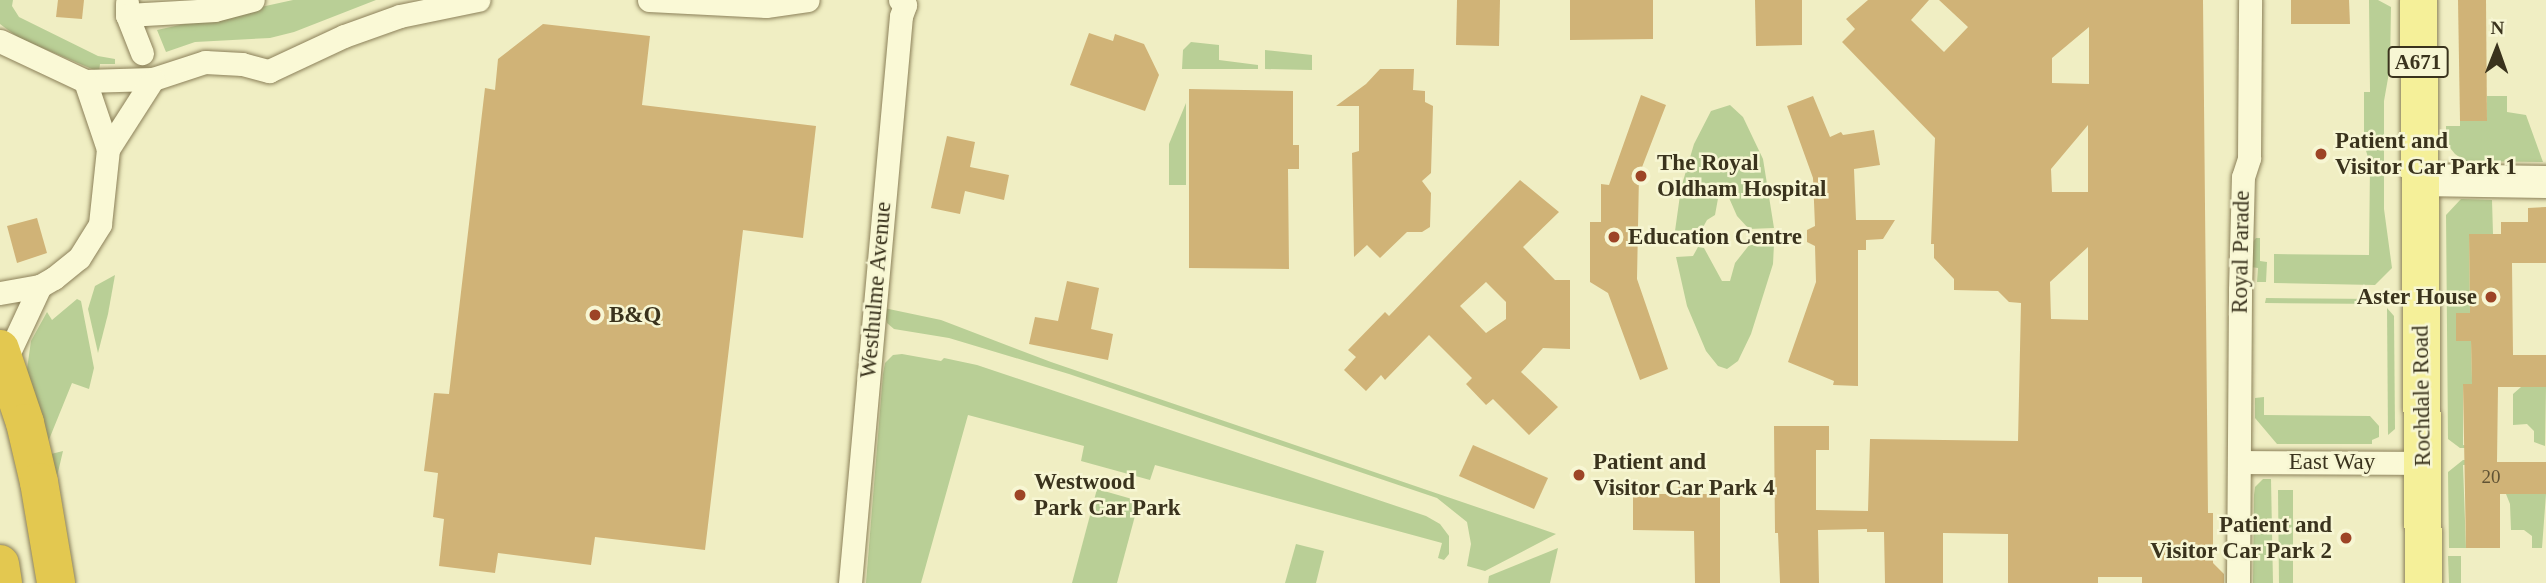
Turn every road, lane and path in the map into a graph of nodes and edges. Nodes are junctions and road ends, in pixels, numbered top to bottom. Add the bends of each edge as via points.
1 (253, 0) edge
2 (478, 0) edge
3 (649, 0) edge
4 (808, 0) edge
5 (900, 0) edge
6 (2250, 0) edge
7 (2418, 0) edge
8 (127, 7) edge
9 (0, 41) edge
10 (142, 53) dead end
11 (153, 79) junction
12 (85, 81) junction
13 (108, 149) junction
14 (2420, 180) junction
15 (2546, 182) edge
16 (40, 286) junction
17 (0, 293) edge
18 (3, 355) edge
19 (2241, 462) junction
20 (2423, 463) junction
21 (0, 564) edge
22 (3, 583) edge
23 (56, 583) edge
24 (849, 583) edge
25 (2238, 583) edge
26 (2423, 583) edge

1 - 8 street via 215,10
2 - 11 street via 400,16 269,71 205,62
3 - 4 street via 766,6
5 - 24 street, Westhulme Avenue via 905,5
6 - 19 street, Royal Parade via 2249,158 2243,177 2239,304
7 - 14 main road, Rochdale Road / A671
8 - 10 street
9 - 12 street
11 - 12 street
11 - 13 street
12 - 13 street
13 - 16 street via 102,214 89,244 79,258
14 - 15 street
14 - 20 main road, Rochdale Road / A671
16 - 17 street
16 - 18 street
18 - 23 highway via 39,482
19 - 20 street, East Way
19 - 25 street, Royal Parade
20 - 26 main road, Rochdale Road / A671
21 - 22 highway

